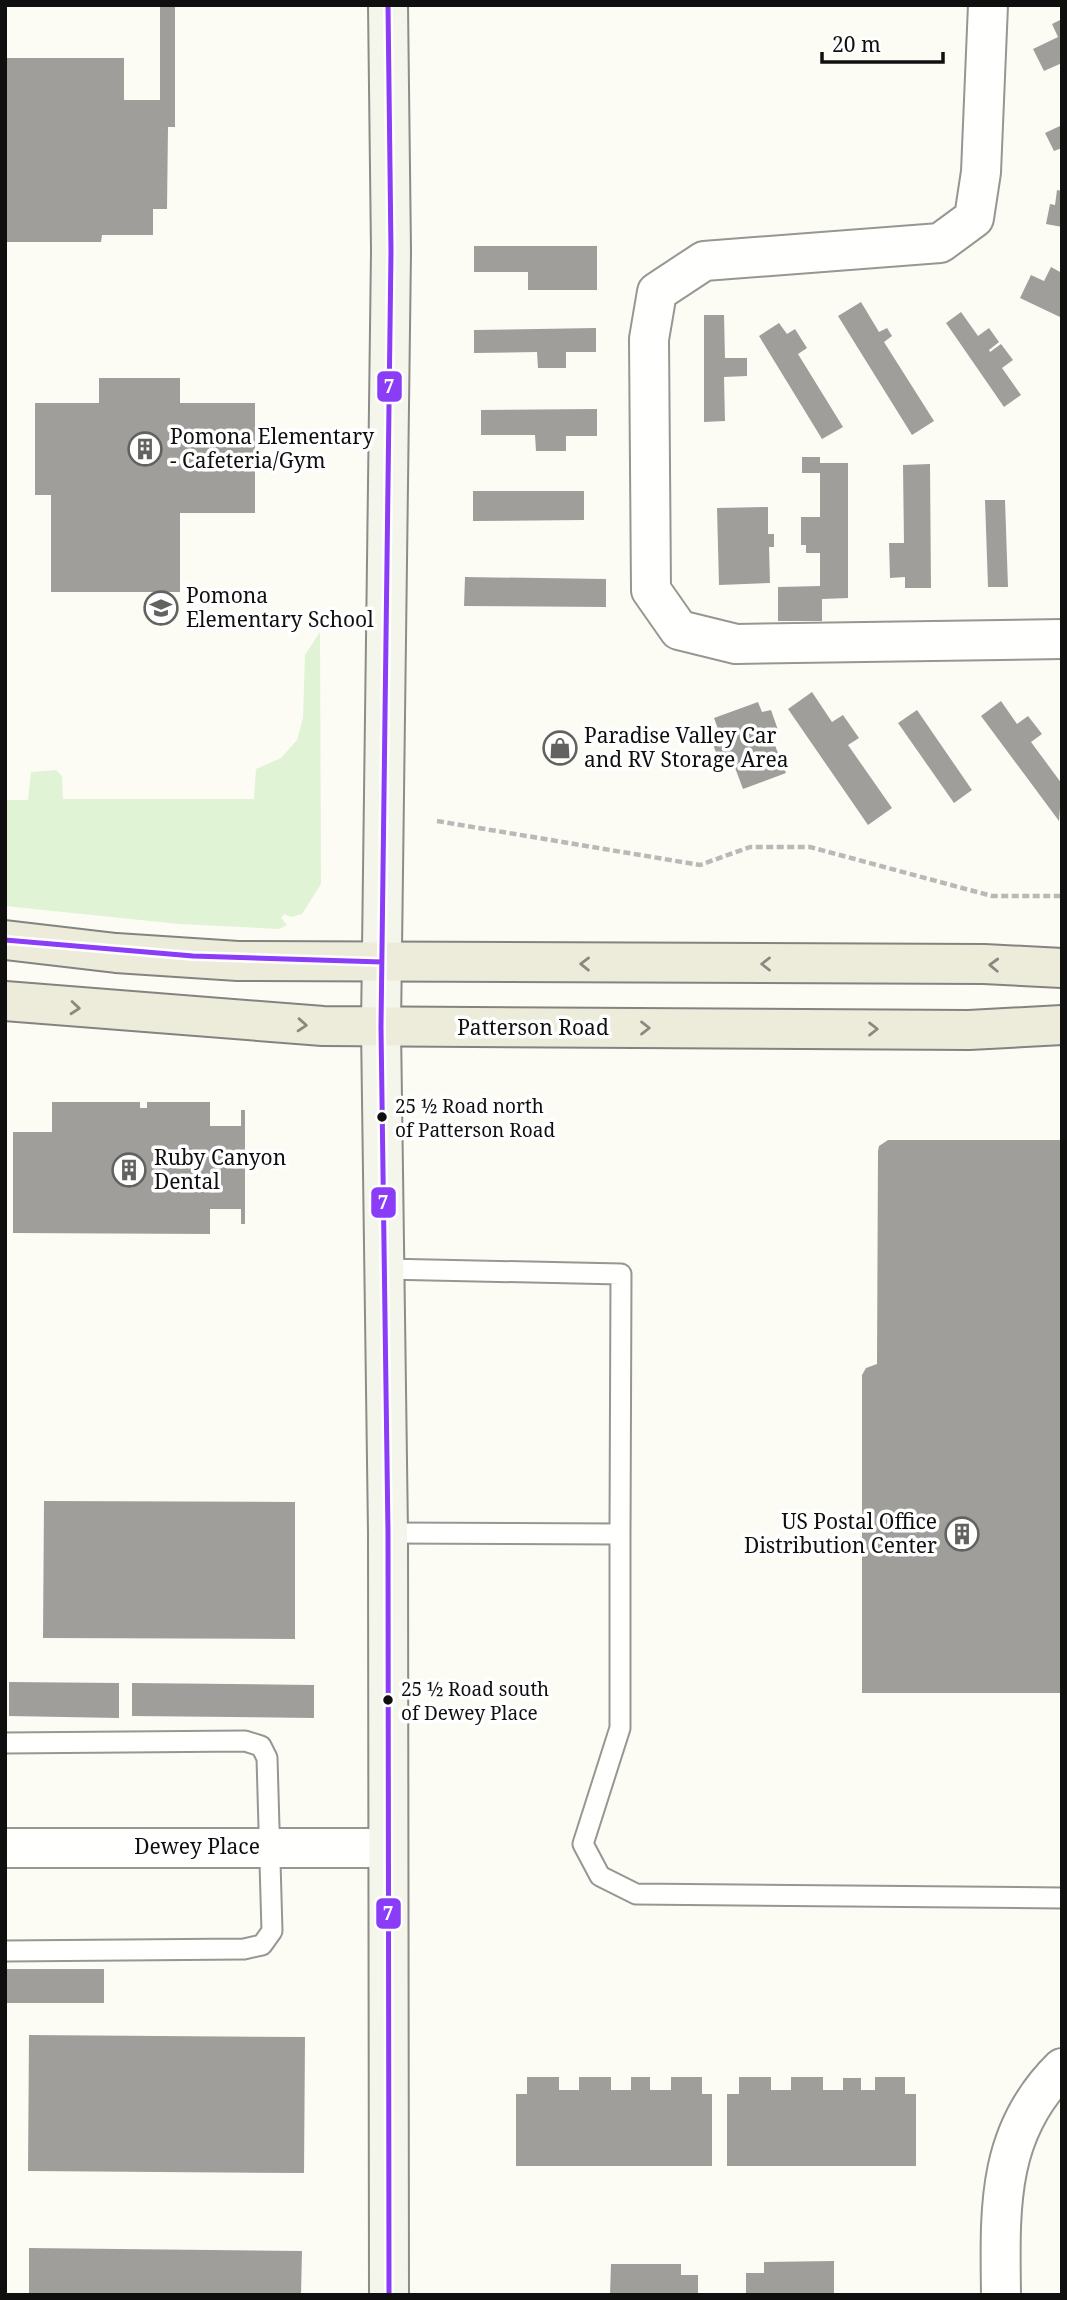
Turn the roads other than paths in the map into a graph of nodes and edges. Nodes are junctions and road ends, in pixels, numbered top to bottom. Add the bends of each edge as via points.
1 (388, 5) edge
2 (988, 5) edge
3 (1062, 639) edge
4 (5, 940) edge
5 (382, 962) junction
6 (1062, 968) edge
7 (5, 1002) edge
8 (1062, 1026) edge
9 (381, 1027) junction
10 (385, 1269) junction
11 (388, 1533) junction
12 (620, 1534) junction
13 (5, 1743) edge
14 (268, 1846) junction
15 (5, 1848) edge
16 (388, 1848) junction
17 (1062, 1898) edge
18 (5, 1951) edge
19 (1062, 2068) edge
20 (389, 2295) edge
21 (1000, 2295) edge

1 - 5 street via 391,251
2 - 3 street via 981,172 974,218 940,243 704,261 657,292 649,339 651,590 679,630 736,644
4 - 5 main road via 238,961
6 -> 5 main road
5 - 9 street
7 -> 9 main road, Patterson Road via 132,1014
9 -> 8 main road, Patterson Road via 969,1030
9 - 10 street
10 - 11 street
10 - 12 lane via 621,1274
11 - 12 lane
11 - 16 street
12 - 17 lane via 620,1728 583,1844 600,1875 636,1894
13 - 14 lane via 245,1741 261,1746 267,1758
14 - 15 street, Dewey Place
14 - 16 street, Dewey Place
14 - 18 lane via 272,1931 262,1945 244,1949
16 - 20 street
19 - 21 street via 1046,2083 1012,2144 1000,2214

